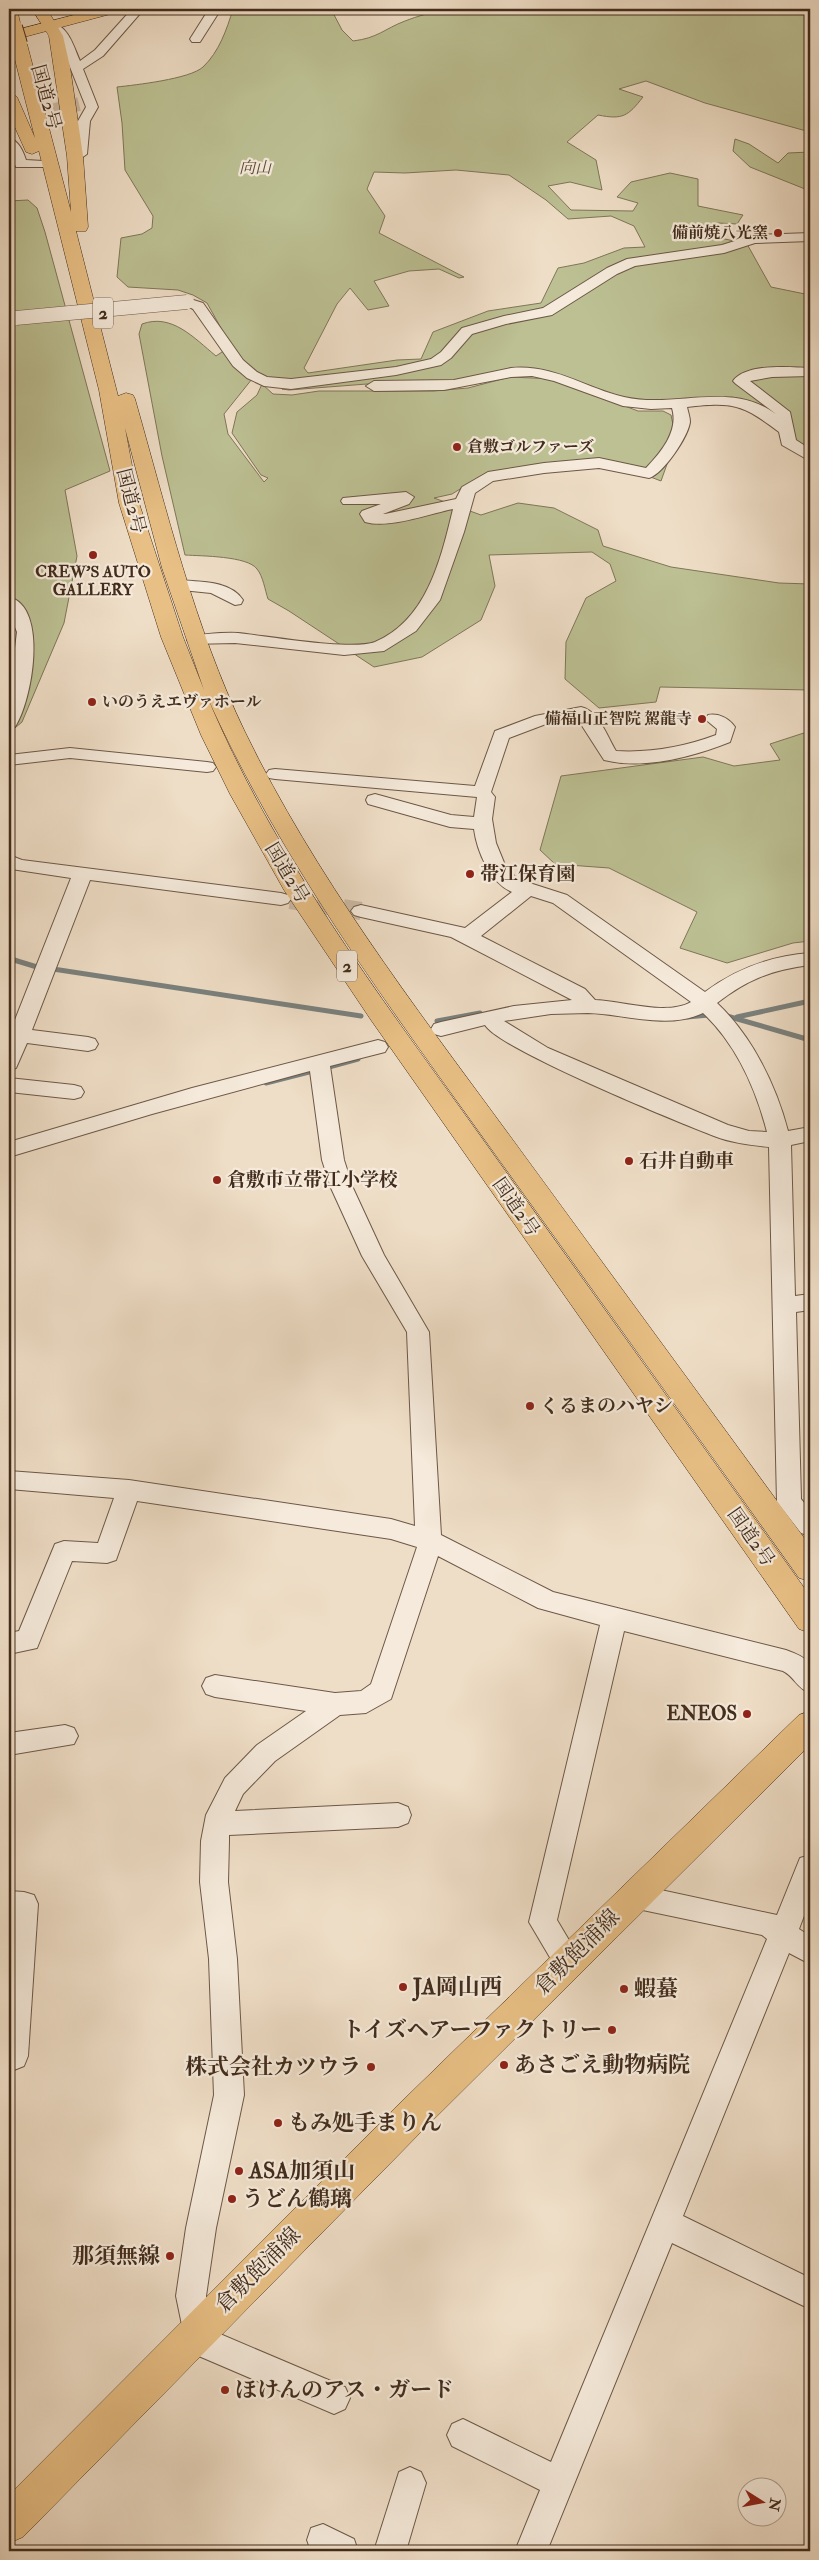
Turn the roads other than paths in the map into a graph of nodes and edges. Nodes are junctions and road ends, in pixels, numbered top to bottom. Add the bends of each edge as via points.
1 (10, 9) edge
2 (23, 9) edge
3 (39, 9) edge
4 (113, 9) edge
5 (138, 9) edge
6 (215, 9) edge
7 (51, 26) junction
8 (20, 35) edge
9 (196, 38) dead end
10 (77, 68) junction
11 (9, 96) edge
12 (9, 142) edge
13 (75, 156) junction
14 (38, 164) junction
15 (72, 225) junction
16 (810, 237) edge
17 (12, 318) edge
18 (810, 372) edge
19 (277, 383) junction
20 (678, 403) junction
21 (785, 429) junction
22 (810, 456) edge
23 (349, 501) dead end
24 (463, 502) junction
25 (178, 585) junction
26 (235, 600) dead end
27 (9, 602) edge
28 (196, 640) junction
29 (714, 719) dead end
30 (9, 723) edge
31 (9, 760) edge
32 (207, 766) dead end
33 (275, 774) dead end
34 (482, 792) junction
35 (375, 800) dead end
36 (484, 824) junction
37 (12, 868) edge
38 (83, 873) junction
39 (528, 889) junction
40 (281, 899) tunnel mouth
41 (361, 911) tunnel mouth
42 (467, 937) junction
43 (810, 959) edge
44 (705, 1003) junction
45 (589, 1006) junction
46 (490, 1017) junction
47 (442, 1029) dead end
48 (19, 1035) junction
49 (88, 1044) dead end
50 (378, 1047) dead end
51 (319, 1062) junction
52 (9, 1063) edge
53 (9, 1085) edge
54 (74, 1092) dead end
55 (810, 1134) edge
56 (780, 1140) junction
57 (9, 1150) edge
58 (810, 1302) edge
59 (783, 1306) junction
60 (9, 1480) edge
61 (129, 1490) junction
62 (810, 1526) edge
63 (431, 1541) junction
64 (810, 1569) edge
65 (615, 1617) junction
66 (810, 1620) edge
67 (9, 1643) edge
68 (810, 1682) edge
69 (215, 1686) dead end
70 (335, 1704) junction
71 (810, 1726) edge
72 (65, 1736) dead end
73 (9, 1744) edge
74 (398, 1815) dead end
75 (218, 1824) junction
76 (810, 1868) edge
77 (632, 1896) junction
78 (9, 1903) edge
79 (794, 1941) edge
80 (568, 1962) junction
81 (9, 2055) edge
82 (673, 2227) junction
83 (810, 2294) edge
84 (194, 2333) junction
85 (334, 2398) dead end
86 (463, 2436) dead end
87 (558, 2482) junction
88 (410, 2483) dead end
89 (9, 2523) edge
90 (390, 2551) edge
91 (531, 2551) edge

1 - 8 main road, 国道2号 / 2
2 - 8 main road, 国道2号 / 2
3 - 7 main road, 2
4 - 7 main road
5 - 10 street via 99,53
6 - 9 street
7 - 8 main road
7 - 10 street via 63,35
7 - 13 main road, 2 via 62,67
8 - 15 main road, 国道2号 / 2
10 - 13 street via 85,103 92,107 84,122 80,154
11 - 14 main road, 2
12 - 14 street via 21,164
13 - 15 main road, 2
14 - 15 main road, 2
15 - 25 main road, 国道2号 / 2
15 - 66 main road, 国道2号 / 2 via 129,503 172,637 212,735 241,794 296,890 380,1014
16 - 19 street via 754,239 724,249 632,262 612,270 547,312 467,331 446,355 428,365 300,383
17 - 19 street, bridge via 187,302 198,306 245,369 259,380
18 - 21 street via 758,373 741,381 776,406 784,415
19 - 20 street via 277,390 289,392 368,386 453,385 500,373 532,372 562,378 600,395 632,404
20 - 21 street via 727,401 749,405
20 - 24 street via 682,422 657,466 649,472 599,463 488,477 468,490
21 - 22 street via 788,442
23 - 24 street via 406,497 368,514 372,519
24 - 28 street via 432,600 410,627 378,647 344,650 235,638
25 - 26 street via 226,591
25 - 28 main road, 国道2号 / 2
27 - 30 street via 26,631 19,696
28 - 64 main road, 国道2号 / 2 via 233,730 285,830 318,881 407,1012
29 - 34 street via 726,727 724,738 680,752 629,758 610,756 590,719 581,712 542,720 501,735
31 - 32 street via 70,753
33 - 34 street
34 - 36 street via 486,796
35 - 36 street via 450,821
36 - 39 street via 496,868 512,885
37 - 38 street
38 - 40 street
38 - 48 street
39 - 42 street
39 - 44 street via 554,895 595,921
41 - 42 street
42 - 45 street via 578,994
43 - 44 street via 758,968
44 - 45 street via 679,1014
44 - 56 street via 722,1020 762,1087
45 - 46 street via 552,1007
46 - 47 street
46 - 56 street via 494,1024 541,1053 627,1091 722,1131 748,1138
48 - 49 street
48 - 52 street
50 - 51 street
51 - 57 street via 150,1106
51 - 63 street via 332,1160 342,1188 373,1256 418,1332 427,1528
53 - 54 street
55 - 56 street
56 - 59 street
58 - 59 street
59 - 62 street via 789,1502
60 - 61 street
61 - 63 street via 391,1529
61 - 67 street via 107,1553 64,1551 28,1641
63 - 65 street via 547,1601
63 - 70 street via 382,1691 366,1702
65 - 68 street via 786,1661 796,1665
65 - 80 street via 543,1922
69 - 70 street
70 - 75 street via 260,1760 234,1786 219,1815
71 - 77 main road, 倉敷飽浦線
72 - 73 street
74 - 75 street
75 - 84 street via 214,1882 223,1959 229,2095 201,2228 191,2296
76 - 79 street
77 - 79 street via 768,1924
77 - 80 main road, 倉敷飽浦線
78 - 81 street via 24,1904 14,2056
79 - 82 street
80 - 84 main road, 倉敷飽浦線
82 - 83 street
82 - 87 street
84 - 85 street
84 - 89 main road, 倉敷飽浦線
86 - 87 street
87 - 91 street
88 - 90 street

